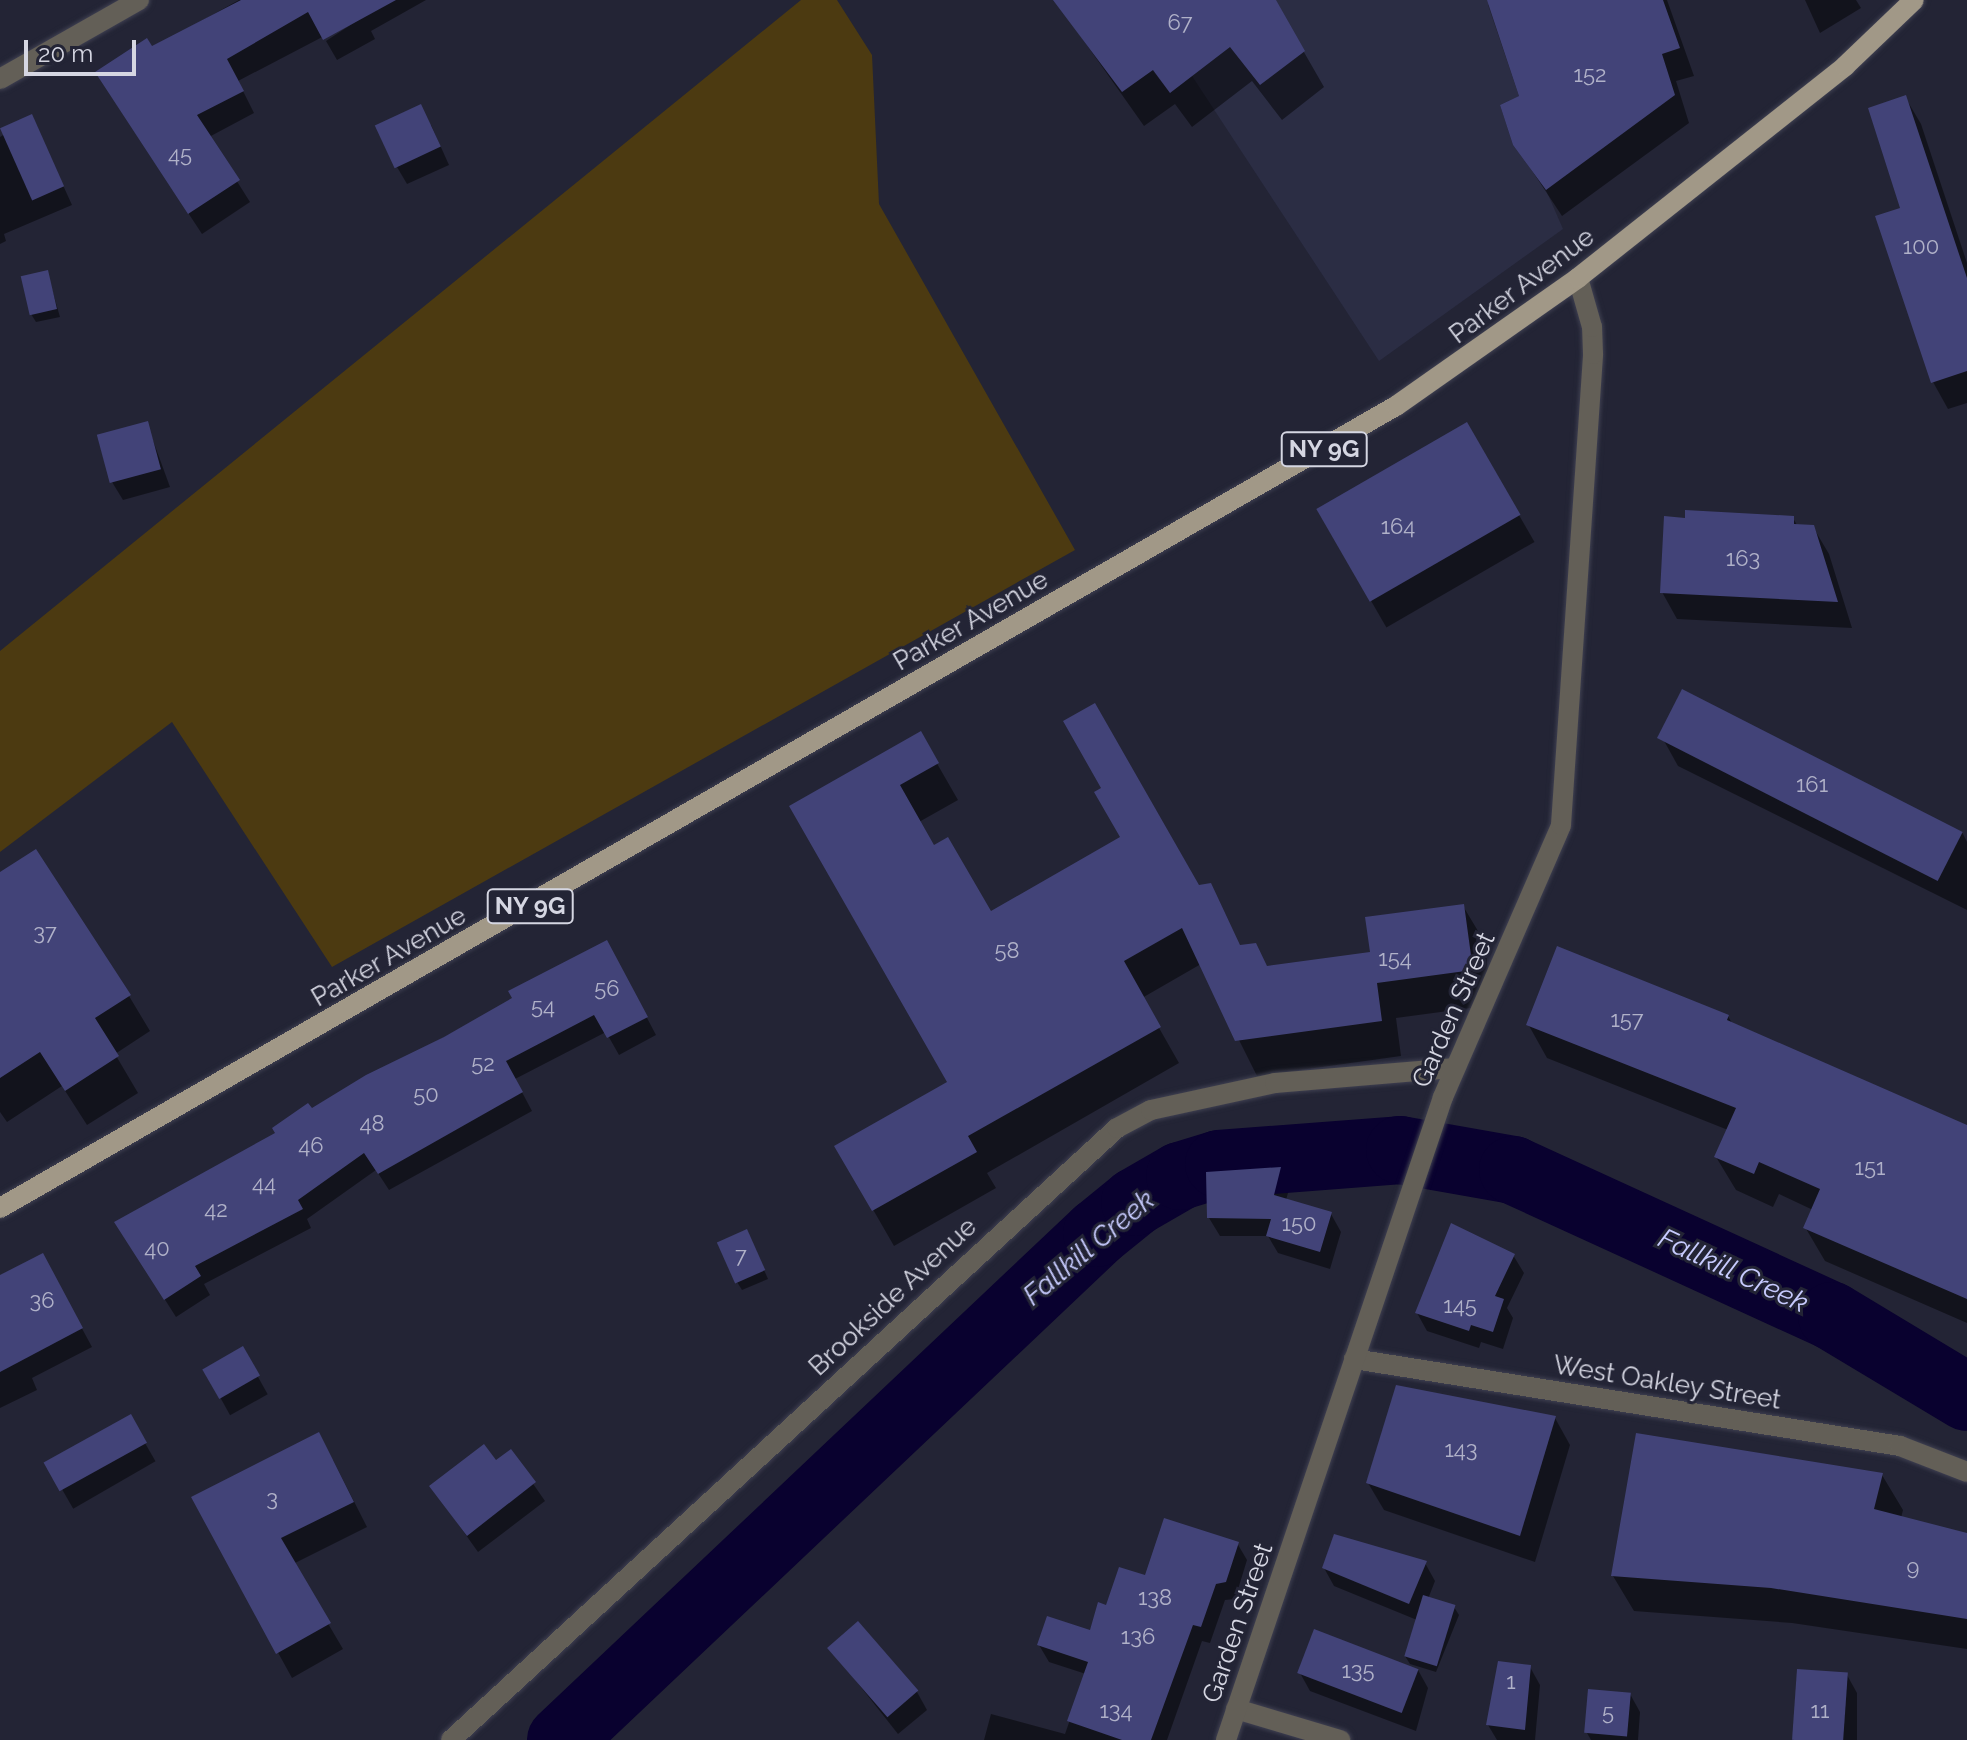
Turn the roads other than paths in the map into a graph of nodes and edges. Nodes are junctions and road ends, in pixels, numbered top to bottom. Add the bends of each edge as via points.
1 (139, 0) edge
2 (1914, 0) edge
3 (0, 79) edge
4 (1578, 278) junction
5 (1455, 1068) junction
6 (0, 1208) edge
7 (1354, 1359) junction
8 (1967, 1472) edge
9 (1236, 1709) junction
10 (451, 1740) edge
11 (1226, 1740) edge
12 (1340, 1740) edge

1 - 3 street
2 - 4 main road, Parker Avenue / NY 9G via 1845,66
4 - 5 street, Garden Street via 1592,327 1593,354 1566,795 1551,856
4 - 6 main road, Parker Avenue / NY 9G via 1468,360 1334,443
5 - 7 street, Garden Street
5 - 10 street, Brookside Avenue via 1275,1083 1151,1110 1117,1128
7 - 8 street, West Oakley Street via 1900,1446
7 - 9 street, Garden Street
9 - 11 street, Garden Street
9 - 12 street

